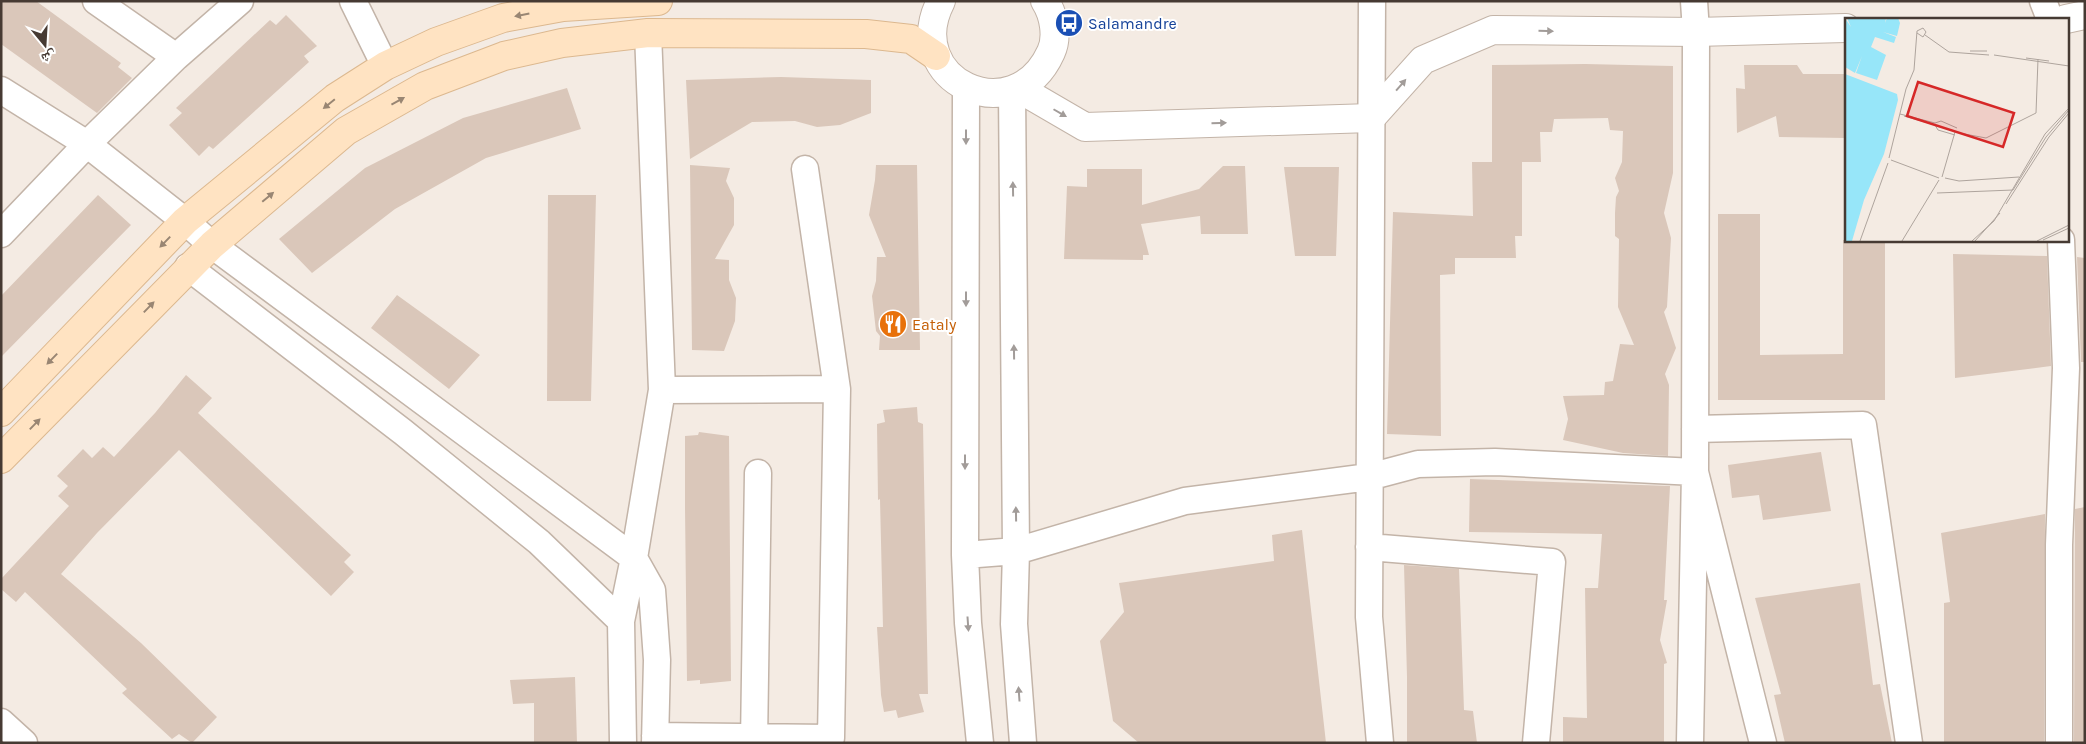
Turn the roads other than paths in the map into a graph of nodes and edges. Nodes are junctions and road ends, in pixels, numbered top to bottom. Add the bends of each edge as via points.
1 (96, 1) edge
2 (353, 1) edge
3 (658, 1) edge
4 (941, 1) edge
5 (1045, 1) edge
6 (1372, 1) edge
7 (1694, 1) edge
8 (2043, 1) edge
9 (235, 3) edge
10 (2085, 15) edge
11 (2050, 18) edge
12 (2068, 19) edge
13 (1845, 28) edge
14 (1696, 32) junction
15 (648, 33) junction
16 (936, 56) junction
17 (176, 57) junction
18 (385, 66) junction
19 (966, 88) junction
20 (1, 90) edge
21 (1015, 90) junction
22 (1371, 118) junction
23 (87, 144) junction
24 (806, 169) dead end
25 (185, 221) junction
26 (1, 234) edge
27 (2061, 241) edge
28 (212, 244) junction
29 (188, 267) junction
30 (837, 389) junction
31 (662, 390) junction
32 (1, 412) edge
33 (1695, 429) junction
34 (1, 459) edge
35 (1695, 472) junction
36 (758, 473) dead end
37 (1369, 477) junction
38 (1369, 547) junction
39 (1016, 551) junction
40 (965, 555) junction
41 (634, 558) junction
42 (621, 621) junction
43 (1, 722) edge
44 (655, 739) edge
45 (754, 740) edge
46 (24, 743) edge
47 (623, 743) edge
48 (980, 743) edge
49 (1023, 743) edge
50 (1380, 743) edge
51 (1536, 743) edge
52 (1690, 743) edge
53 (1763, 743) edge
54 (1909, 743) edge
55 (2059, 743) edge

1 - 17 street
2 - 18 street
3 -> 18 main road via 563,7 503,18 436,42
4 - 16 street via 934,15 931,36
5 - 21 street via 1050,8 1054,28 1052,48 1044,66 1030,81
6 - 22 street
7 - 14 street
8 - 11 street
9 - 17 street
10 - 12 street
13 - 14 street
22 -> 14 street via 1423,60 1493,30
14 - 33 street
15 - 16 main road via 866,34 911,38
28 -> 15 main road via 346,131 425,86 504,56 562,44
15 - 31 street
16 - 19 street via 947,74
17 - 23 street
18 -> 25 main road via 335,98
19 - 21 street via 989,94
19 -> 40 street
20 - 23 street
21 -> 22 street via 1085,127
39 -> 21 street
22 - 37 street
23 - 25 street
23 - 26 street
24 - 30 street
25 - 28 street
25 -> 32 main road
27 - 55 street via 2066,368 2059,545
28 - 29 main road
28 - 41 street
34 -> 29 main road
29 - 42 street via 396,426 539,542
30 - 31 street
30 - 45 street via 831,738
31 - 41 street
33 - 35 street
33 - 54 street via 1863,425
35 - 37 street via 1495,462 1418,464
35 - 52 street
35 - 53 street
36 - 45 street
37 - 38 street
37 - 39 street via 1185,501
38 - 50 street via 1370,617
38 - 51 street via 1552,562
39 - 40 street
49 -> 39 street via 1014,624
40 -> 48 street
41 - 42 street
41 - 44 street via 652,590 657,660
42 - 47 street
43 - 46 street
44 - 45 street

